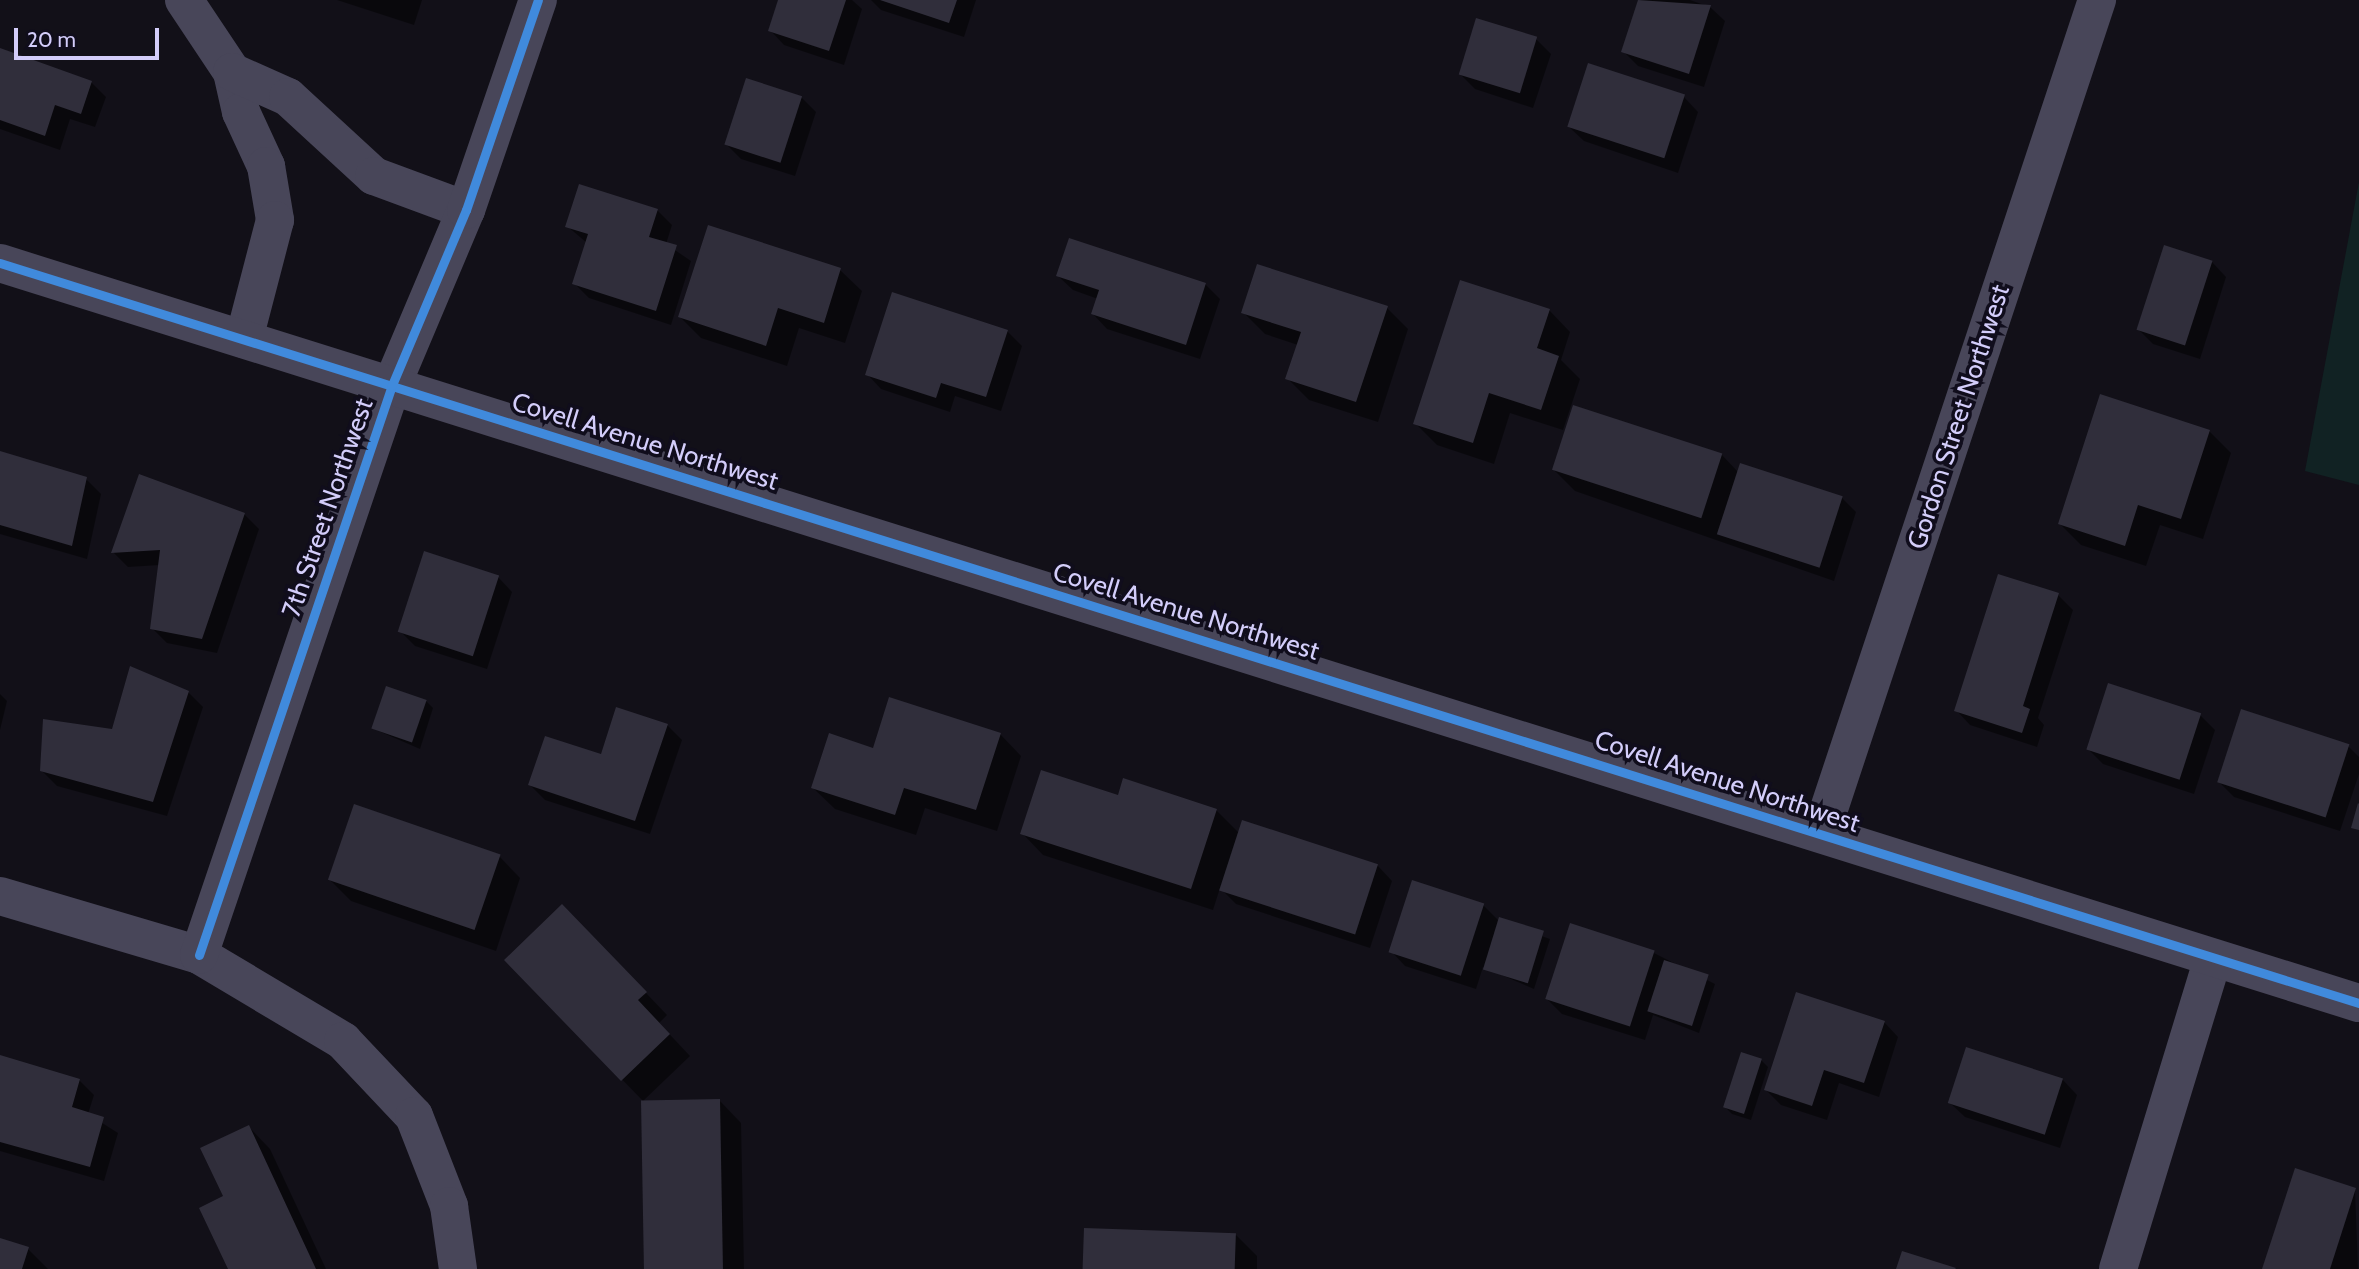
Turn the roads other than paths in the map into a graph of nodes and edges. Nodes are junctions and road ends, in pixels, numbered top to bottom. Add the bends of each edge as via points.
1 (184, 0) edge
2 (538, 0) edge
3 (2097, 0) edge
4 (232, 72) junction
5 (466, 210) junction
6 (0, 262) edge
7 (244, 339) junction
8 (392, 385) junction
9 (1821, 833) junction
10 (0, 896) edge
11 (199, 955) junction
12 (2213, 959) junction
13 (2359, 1003) edge
14 (458, 1269) edge
15 (2118, 1269) edge

1 - 4 street
2 - 5 street, 7th Street Northwest
3 - 9 street, Gordon Street Northwest
4 - 5 street via 288,97 374,176
4 - 7 street via 241,112 265,166 275,220
5 - 8 street, 7th Street Northwest
6 - 7 street, Covell Avenue Northwest
7 - 8 street, Covell Avenue Northwest
8 - 9 street, Covell Avenue Northwest
8 - 11 street, 7th Street Northwest
9 - 12 street, Covell Avenue Northwest
10 - 11 street
11 - 14 street via 343,1041 414,1116 449,1206
12 - 13 street, Covell Avenue Northwest
12 - 15 street

